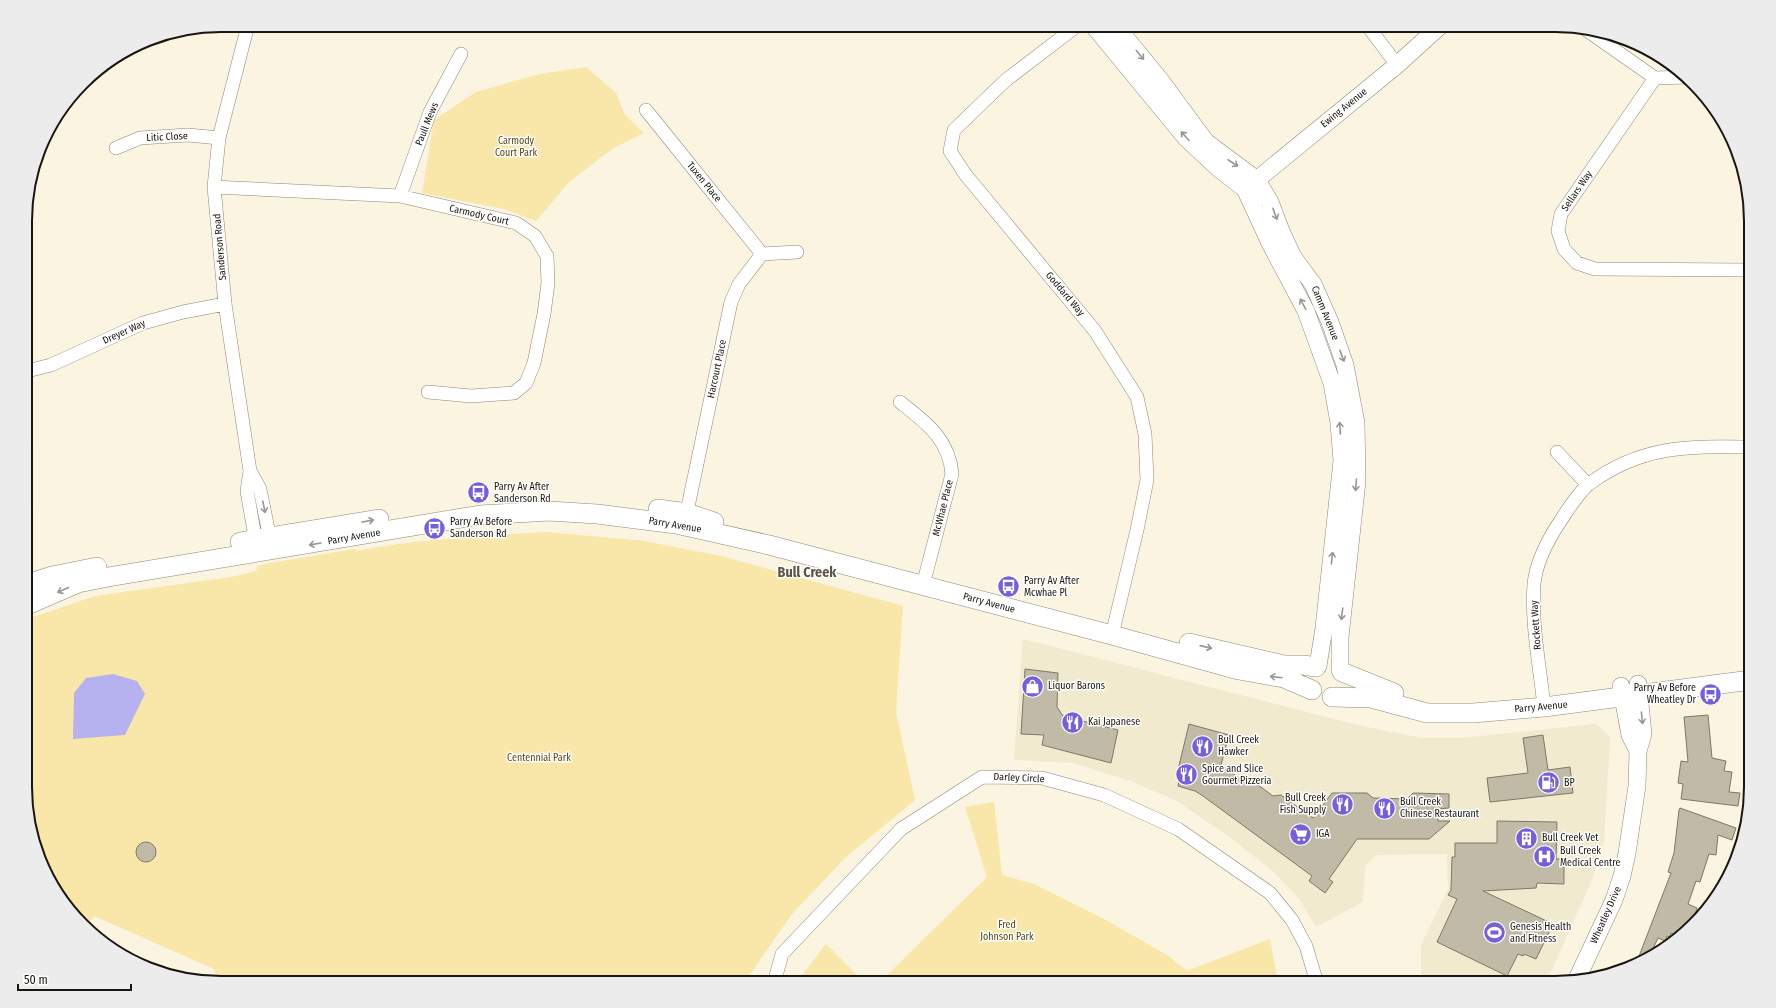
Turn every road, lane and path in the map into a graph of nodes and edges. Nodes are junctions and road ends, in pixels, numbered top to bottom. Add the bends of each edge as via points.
1 (246, 32) edge
2 (1069, 32) edge
3 (1099, 32) edge
4 (1121, 32) edge
5 (1372, 32) edge
6 (1433, 32) edge
7 (1596, 37) edge
8 (461, 54) dead end
9 (1397, 65) junction
10 (1678, 77) edge
11 (1655, 78) junction
12 (646, 110) dead end
13 (219, 138) junction
14 (116, 148) dead end
15 (1251, 184) junction
16 (214, 187) junction
17 (400, 196) junction
18 (797, 252) dead end
19 (762, 254) junction
20 (1744, 270) edge
21 (225, 304) junction
22 (32, 370) edge
23 (428, 392) dead end
24 (900, 402) dead end
25 (1744, 447) edge
26 (1557, 452) dead end
27 (1588, 485) junction
28 (686, 520) junction
29 (264, 545) junction
30 (924, 580) junction
31 (32, 583) edge
32 (32, 603) edge
33 (1113, 629) junction
34 (1317, 666) junction
35 (1341, 671) junction
36 (1744, 671) edge
37 (1744, 681) edge
38 (1312, 690) junction
39 (1630, 691) junction
40 (1332, 698) junction
41 (1544, 702) junction
42 (1579, 974) edge
43 (776, 976) edge
44 (1314, 976) edge

1 - 13 street, Sanderson Road
2 - 33 street, Goddard Way via 1006,80 954,130 950,151 965,174 1095,331 1136,397 1145,434 1147,480
15 -> 3 street, Camm Avenue via 1218,168 1186,138
4 -> 15 street, Camm Avenue via 1206,142
5 - 9 street
6 - 9 street, Ewing Avenue
7 - 11 street
8 - 17 street, Paull Mews via 430,112
9 - 15 street, Ewing Avenue
10 - 11 street
11 - 20 street, Sellars Way via 1561,214 1558,231 1564,249 1577,263 1595,269
12 - 19 street, Tuxen Place
13 - 14 street, Litic Close via 188,135 140,138
13 - 16 street, Sanderson Road
34 -> 15 street, Camm Avenue via 1324,628 1342,461 1340,423 1332,383 1306,311 1270,242
15 -> 35 street, Camm Avenue via 1270,202 1293,257 1313,284 1330,322 1345,365 1356,423 1357,481 1340,637
16 - 17 street, Carmody Court
16 - 21 street, Sanderson Road
17 - 23 street, Carmody Court via 516,223 535,236 547,256 548,282 544,314 534,363 526,383 514,393 471,396
18 - 19 street
19 - 28 street, Harcourt Place via 739,284 731,302
21 - 22 street, Dreyer Way via 144,322 51,365
21 - 29 street, Sanderson Road via 250,471 247,491
24 - 30 street, McWhae Place via 931,426 951,459 952,474
25 - 27 street, Rockett Way via 1693,446 1664,450 1638,457 1614,468
26 - 27 street
27 - 41 street, Rockett Way via 1556,527 1543,552 1534,582 1533,613
28 - 29 main road, Parry Avenue via 549,511 520,512
28 - 30 main road, Parry Avenue via 836,562
29 - 31 main road, Parry Avenue via 73,572
29 -> 32 main road, Parry Avenue via 86,582
30 - 33 main road, Parry Avenue
33 -> 34 main road, Parry Avenue via 1284,665
38 -> 33 main road, Parry Avenue via 1284,678 1239,670
34 - 35 main road via 1330,664
34 - 38 main road via 1309,680
35 - 40 main road via 1343,685 1340,692
35 - 41 main road, Parry Avenue via 1390,692 1426,700
36 - 39 main road, Parry Avenue
37 - 39 main road, Parry Avenue
38 - 40 main road via 1319,696
39 - 41 main road, Parry Avenue
39 - 42 street, Wheatley Drive via 1643,734 1638,751 1632,824 1622,876 1614,900
40 - 41 main road, Parry Avenue via 1371,698 1427,713 1473,713
43 - 44 street, Darley Circle via 782,954 901,829 982,777 1042,778 1104,795 1178,829 1270,893 1292,920 1306,946

